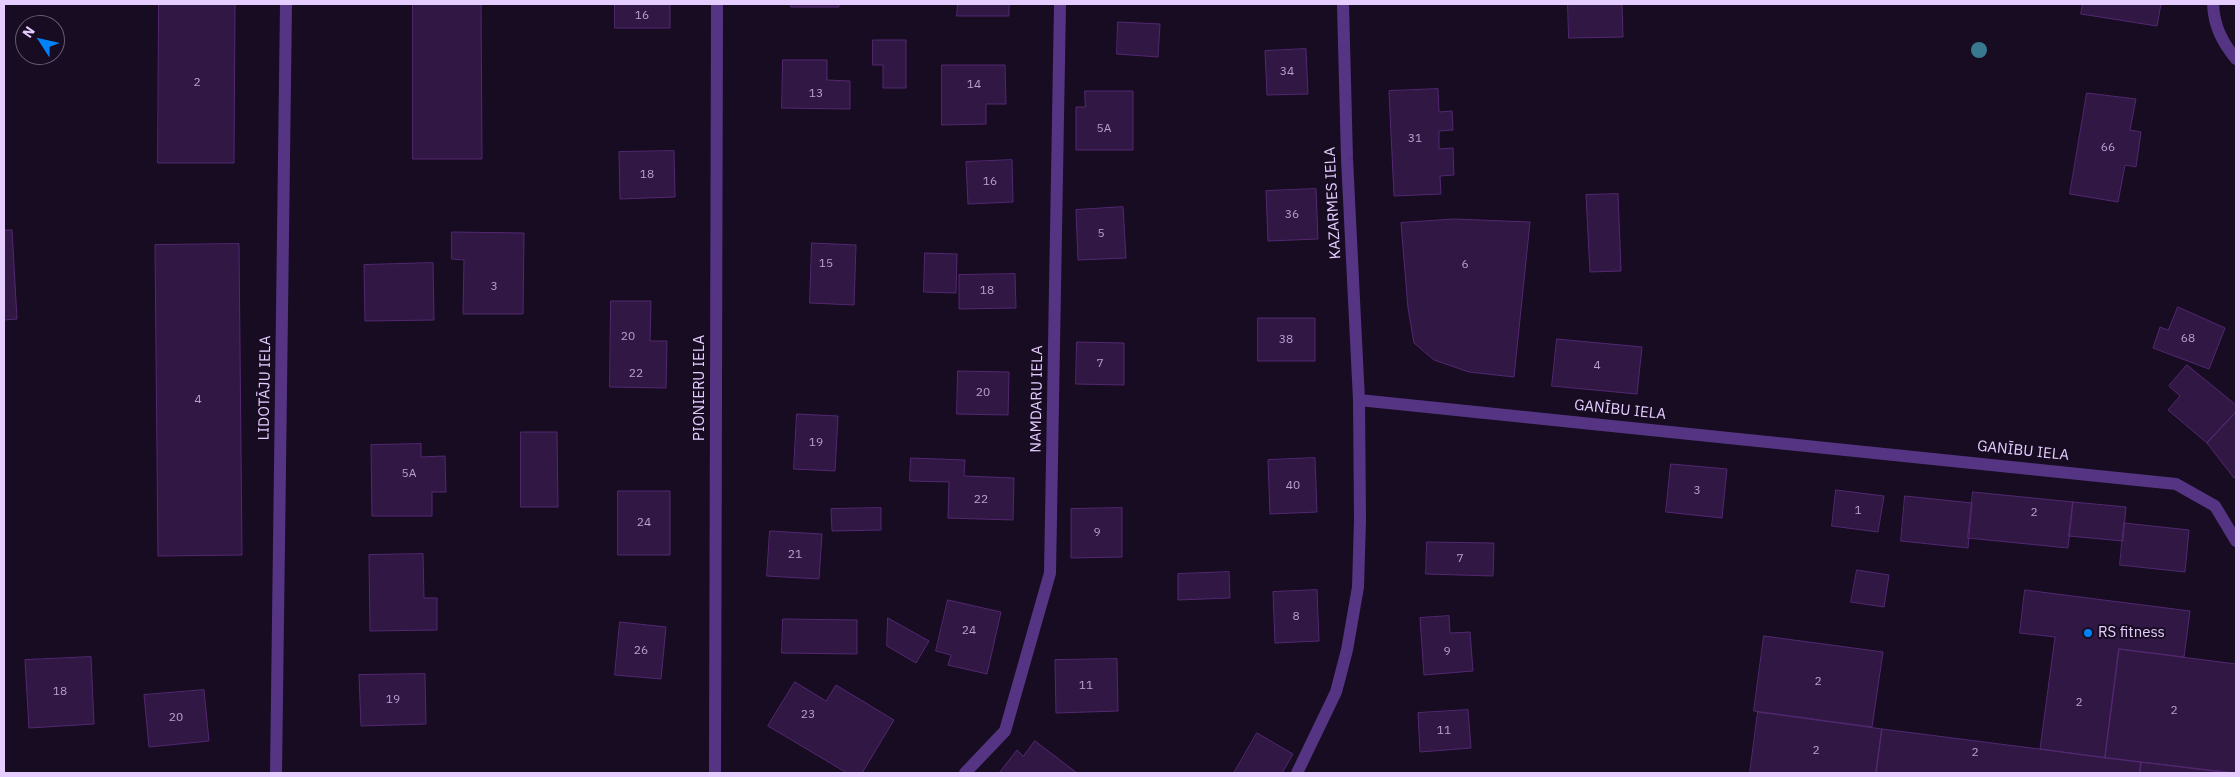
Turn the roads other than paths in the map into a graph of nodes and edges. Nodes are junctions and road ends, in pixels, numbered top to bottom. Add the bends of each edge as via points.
1 (286, 4) edge
2 (716, 4) edge
3 (1060, 4) edge
4 (1343, 4) edge
5 (2213, 4) edge
6 (2236, 59) edge
7 (1359, 400) junction
8 (2236, 541) edge
9 (276, 773) edge
10 (715, 773) edge
11 (965, 773) edge
12 (1297, 773) edge

1 - 9 street, LIDOTĀJU IELA
2 - 10 street, PIONIERU IELA
3 - 11 street, NAMDARU IELA via 1050,573 1005,731
4 - 7 street, KAZARMES IELA via 1346,159
5 - 6 street via 2217,30
7 - 8 street, GANĪBU IELA via 2176,484 2214,506
7 - 12 street via 1358,587 1336,692

